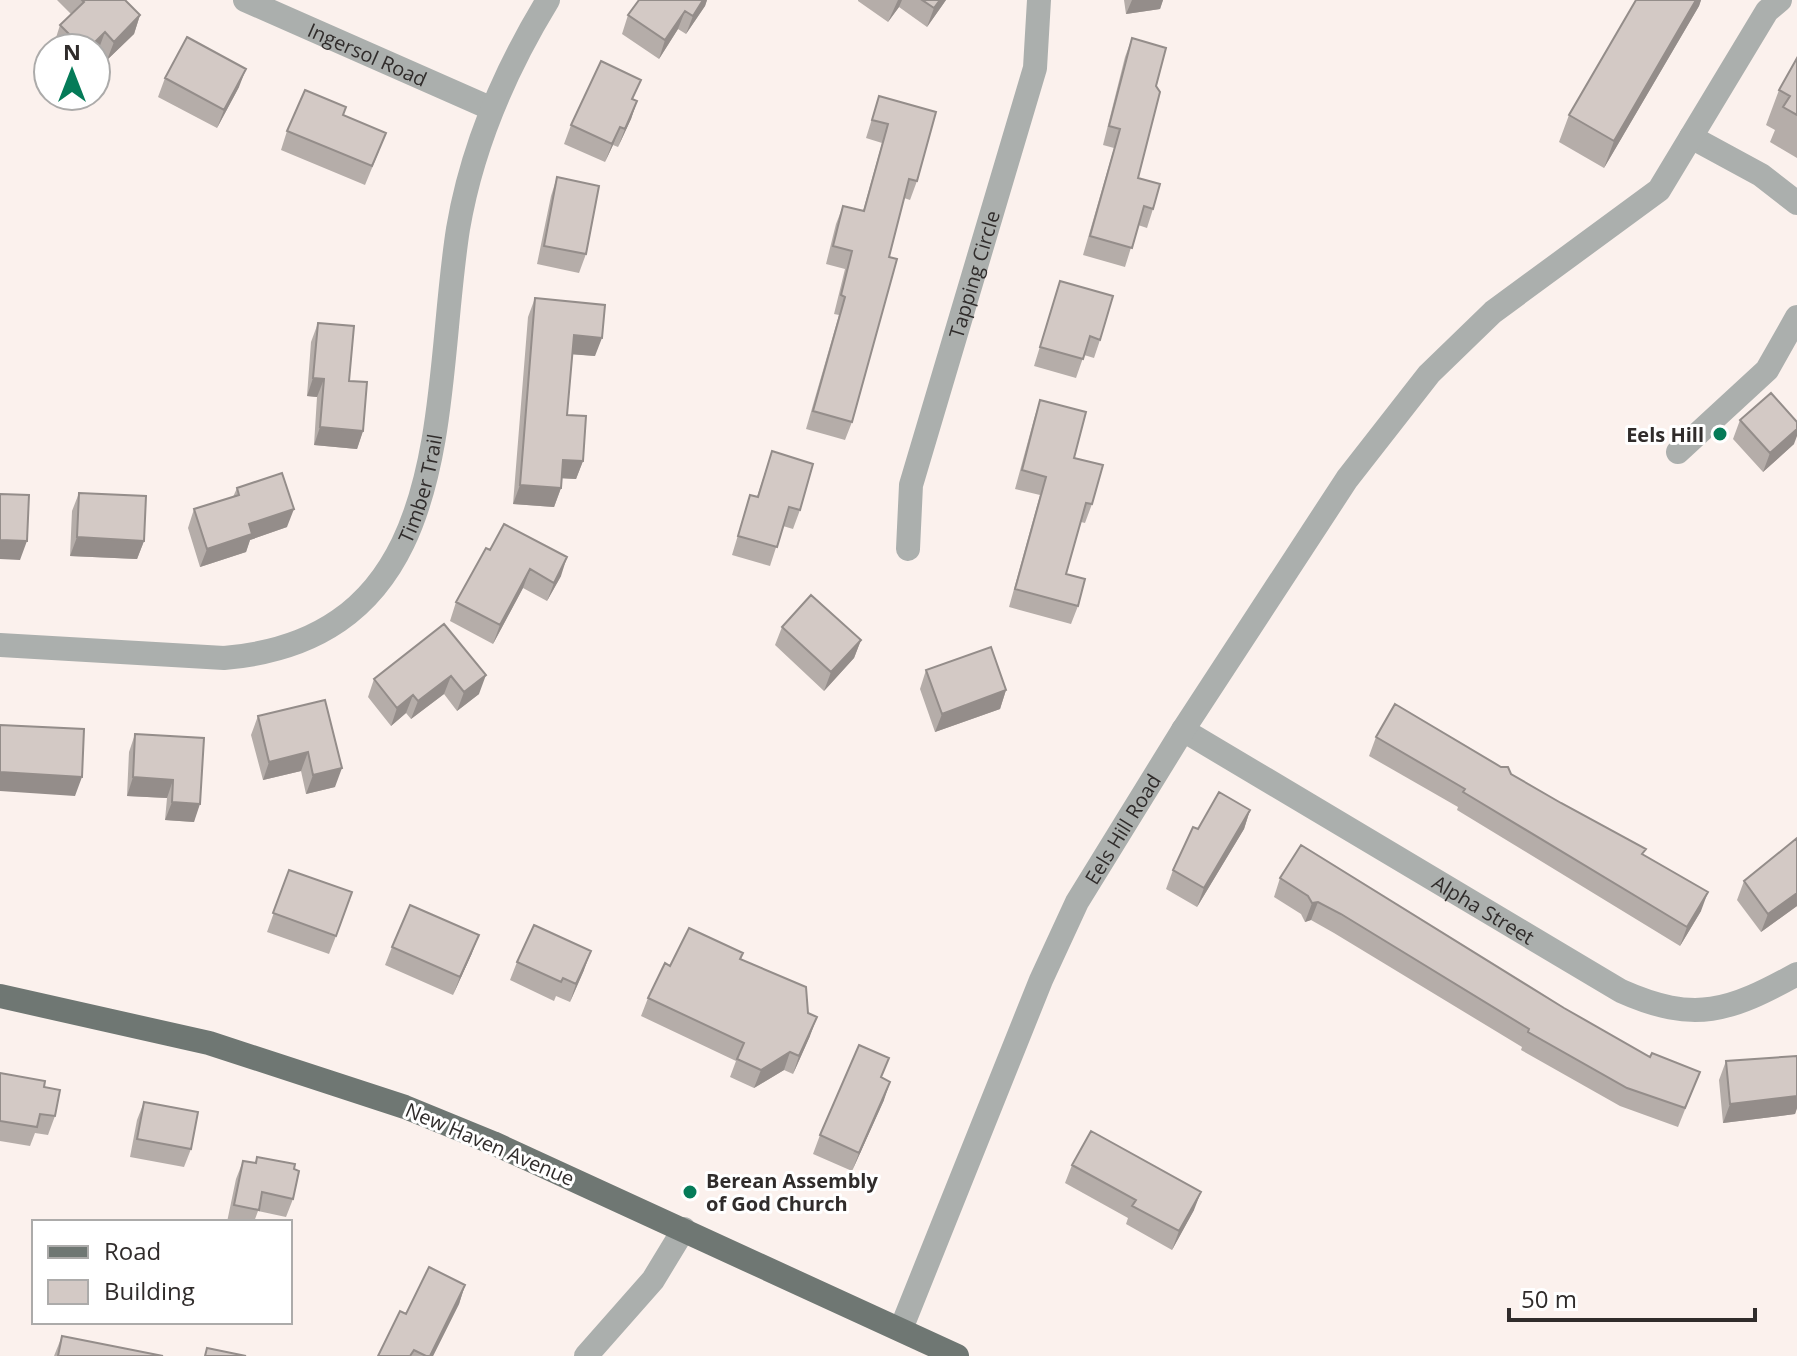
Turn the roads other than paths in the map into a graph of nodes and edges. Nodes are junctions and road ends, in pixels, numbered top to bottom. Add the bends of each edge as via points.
1 (245, 0) edge
2 (548, 0) edge
3 (1039, 0) edge
4 (1780, 0) edge
5 (490, 108) junction
6 (1691, 137) junction
7 (1797, 203) edge
8 (1797, 317) edge
9 (1678, 452) dead end
10 (908, 549) dead end
11 (0, 645) edge
12 (1183, 730) junction
13 (1797, 974) edge
14 (0, 996) edge
15 (684, 1229) junction
16 (901, 1329) junction
17 (586, 1356) edge
18 (957, 1356) edge

1 - 5 street, Ingersol Road
2 - 5 street, Timber Trail
3 - 10 street, Tapping Circle via 1035,68 911,485
4 - 6 street, Eels Hill Road via 1767,11
5 - 11 street, Timber Trail via 458,229 429,475 401,550 367,597 300,644 250,656
6 - 7 street via 1761,175
6 - 12 street, Eels Hill Road via 1659,190 1493,312 1429,374 1347,479
8 - 9 street via 1767,370
12 - 13 street, Alpha Street via 1646,1002 1689,1012 1733,1007
12 - 16 street, Eels Hill Road via 1077,902
14 - 15 main road, New Haven Avenue via 209,1043 307,1072 493,1143
15 - 16 main road, New Haven Avenue
15 - 17 street via 653,1280
16 - 18 main road, New Haven Avenue

